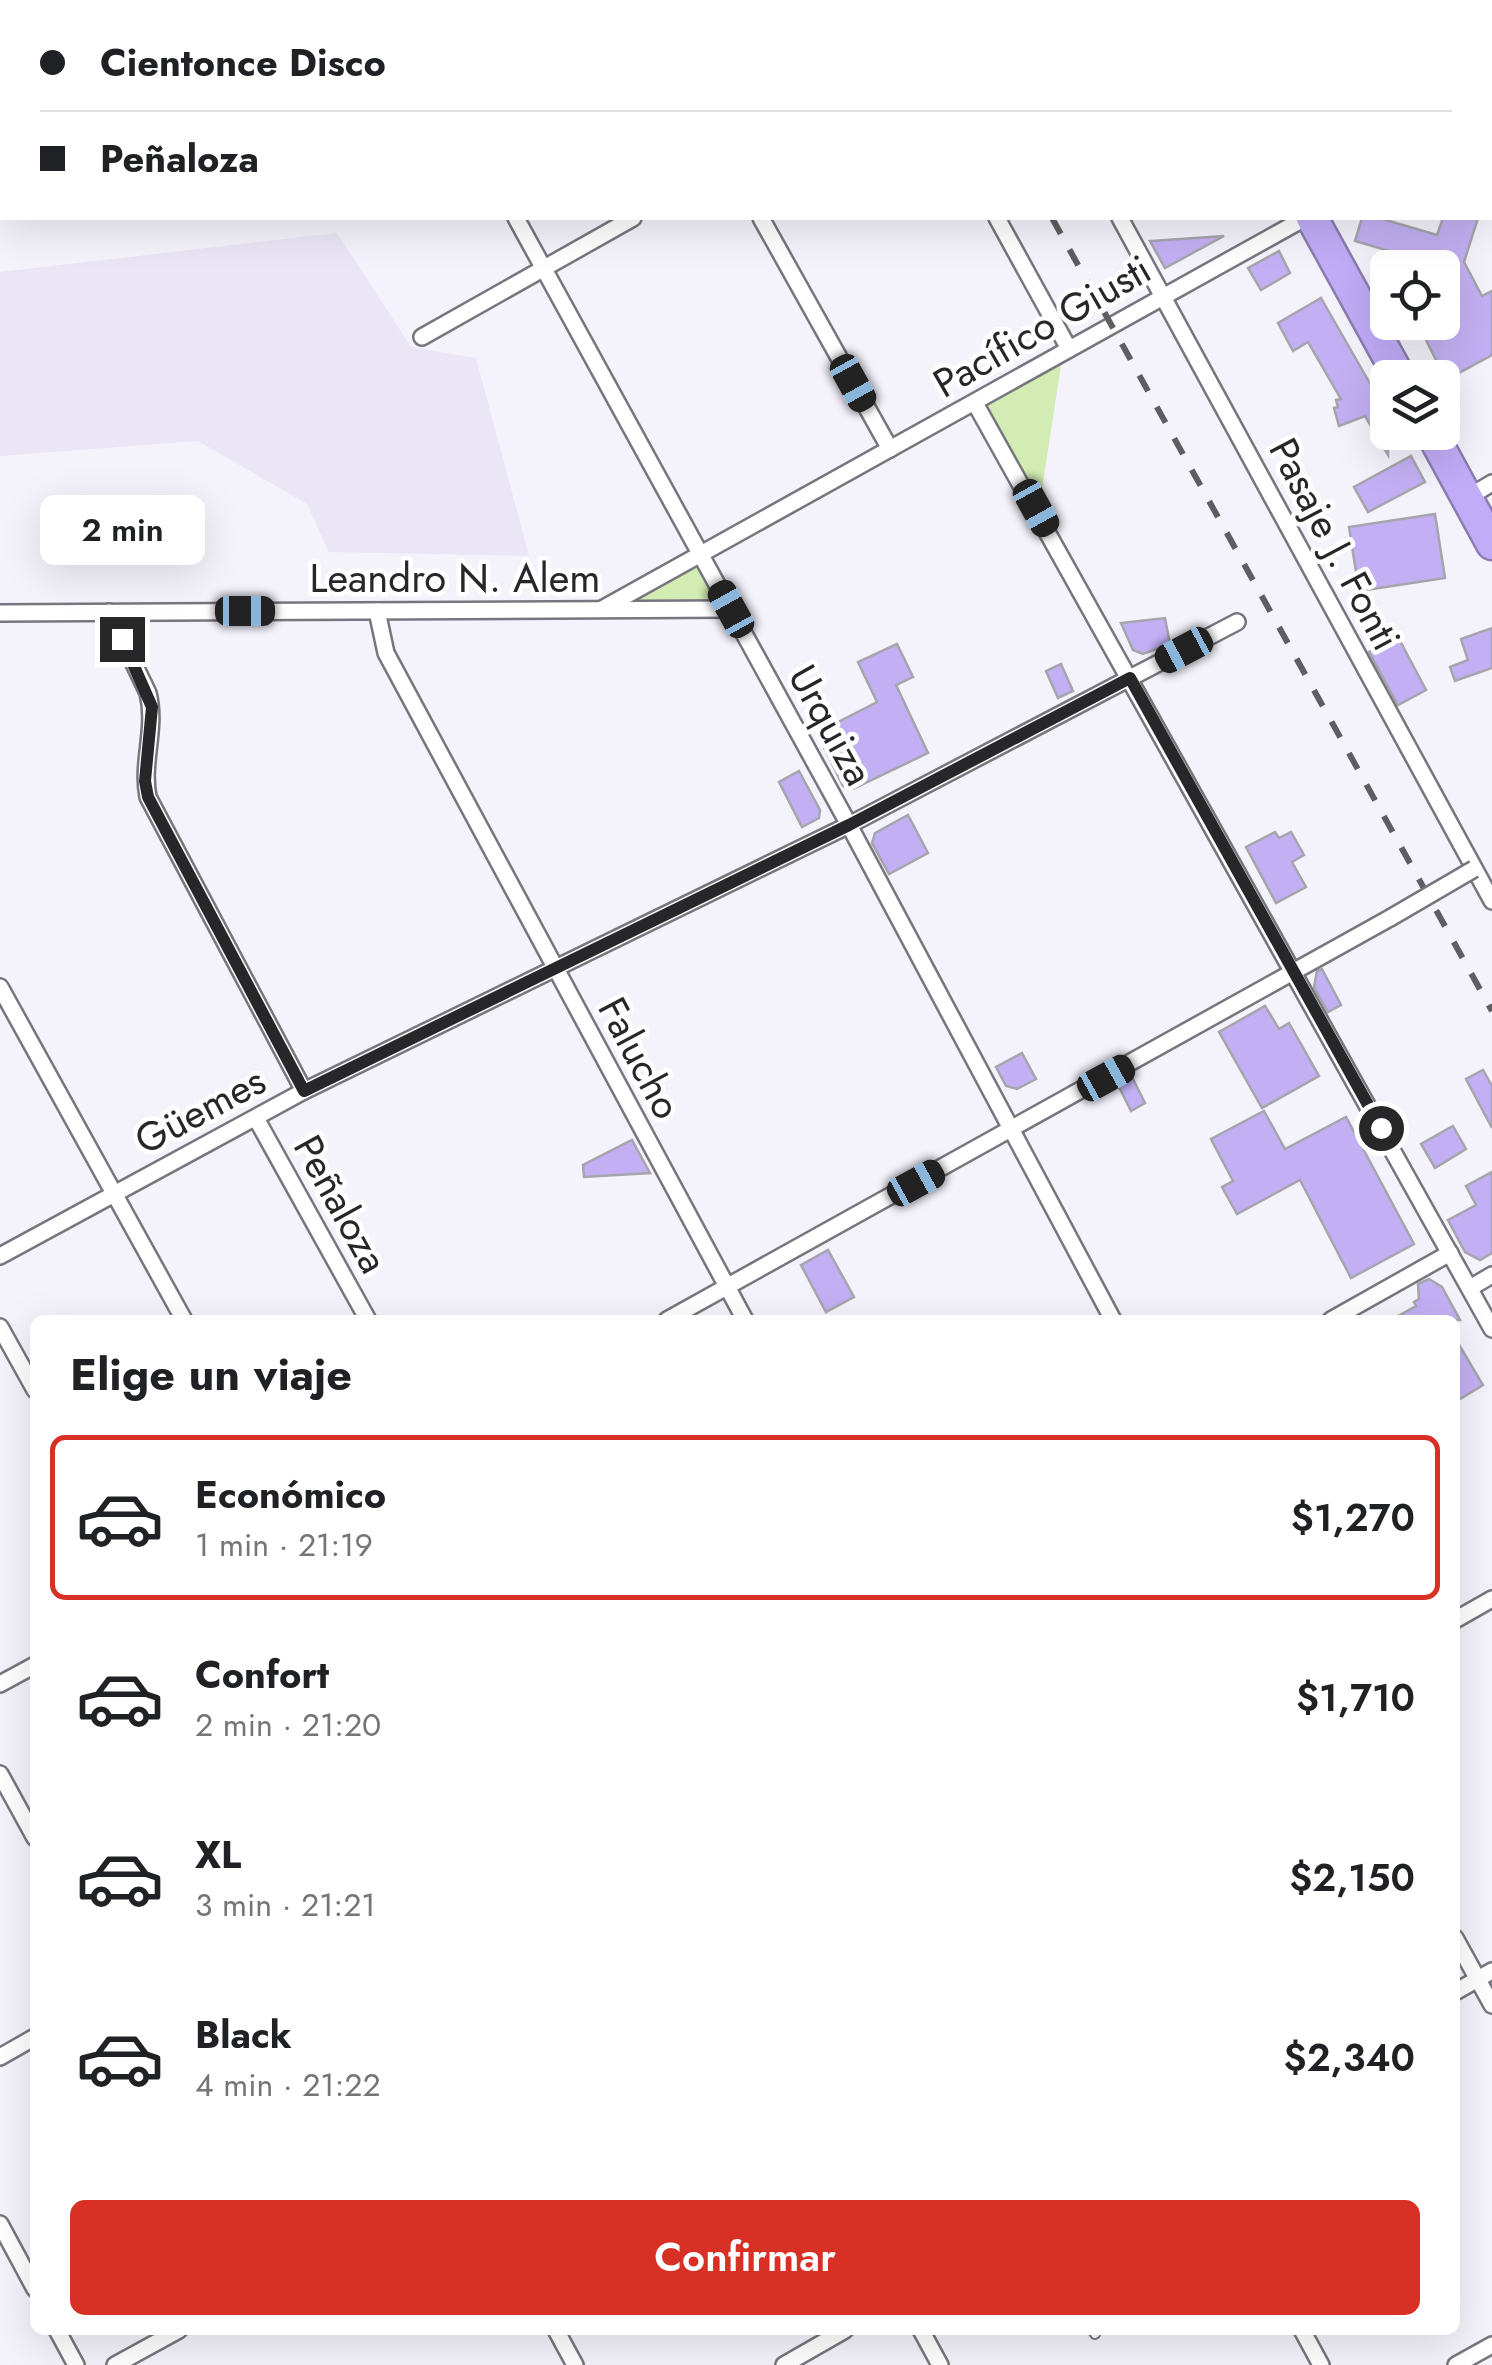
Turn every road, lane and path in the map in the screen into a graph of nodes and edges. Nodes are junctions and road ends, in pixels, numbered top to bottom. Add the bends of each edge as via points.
1 (517, 220) edge
2 (629, 220) edge
3 (762, 220) edge
4 (998, 220) edge
5 (1121, 220) edge
6 (1304, 220) edge
7 (1309, 220) edge
8 (543, 267) junction
9 (1163, 294) junction
10 (422, 337) dead end
11 (1069, 349) junction
12 (1390, 360) edge
13 (975, 403) junction
14 (890, 449) junction
15 (1446, 450) edge
16 (1479, 490) edge
17 (1492, 544) edge
18 (701, 555) junction
19 (731, 609) junction
20 (602, 610) junction
21 (377, 611) junction
22 (109, 612) junction
23 (0, 613) edge
24 (1237, 622) dead end
25 (1130, 678) junction
26 (849, 825) junction
27 (1492, 859) edge
28 (1474, 869) junction
29 (1492, 901) edge
30 (554, 968) junction
31 (1295, 972) junction
32 (0, 988) edge
33 (304, 1091) junction
34 (257, 1120) junction
35 (1011, 1130) junction
36 (114, 1193) junction
37 (1450, 1252) junction
38 (0, 1256) edge
39 (1492, 1275) edge
40 (727, 1288) junction
41 (1470, 1288) junction
42 (181, 1315) edge
43 (365, 1315) edge
44 (676, 1315) edge
45 (742, 1315) edge
46 (1110, 1315) edge
47 (1340, 1315) edge
48 (0, 1328) edge
49 (1492, 1329) edge
50 (30, 1381) edge
51 (1492, 1599) edge
52 (1460, 1617) edge
53 (30, 1668) edge
54 (0, 1684) edge
55 (0, 1774) edge
56 (30, 1829) edge
57 (1460, 1944) edge
58 (1485, 1975) edge
59 (1460, 1989) edge
60 (1492, 2005) edge
61 (30, 2040) edge
62 (0, 2057) edge
63 (0, 2224) edge
64 (30, 2280) edge
65 (60, 2335) edge
66 (169, 2335) edge
67 (559, 2335) edge
68 (837, 2335) edge
69 (923, 2335) edge
70 (1305, 2335) edge
71 (1492, 2345) edge
72 (76, 2365) edge
73 (115, 2365) edge
74 (575, 2365) edge
75 (784, 2365) edge
76 (940, 2365) edge
77 (1321, 2365) edge
78 (1456, 2365) edge

1 - 8 street, Urquiza
2 - 8 street
3 - 14 street
4 - 11 street
5 - 9 street, Pasaje J. Fonti
6 - 9 street, Pacífico Giusti
7 - 12 highway
8 - 10 street
8 - 18 street, Urquiza
9 - 11 street, Pacífico Giusti
9 - 28 street, Pasaje J. Fonti
11 - 13 street, Pacífico Giusti
13 - 14 street, Pacífico Giusti
13 - 25 street
14 - 18 street, Pacífico Giusti
15 - 16 highway
16 - 17 highway
18 - 19 street, Urquiza
18 - 20 street, Pacífico Giusti
19 - 20 street, Leandro N. Alem
19 - 26 street, Urquiza
20 - 21 street, Leandro N. Alem
21 - 22 street, Leandro N. Alem
21 - 30 street, Falucho via 386,653
22 - 23 street, Leandro N. Alem
22 - 33 street, Peñaloza via 152,707 148,797
24 - 25 street, Güemes
25 - 26 street, Güemes
25 - 31 street
26 - 30 street, Güemes
26 - 35 street, Urquiza
27 - 28 street
28 - 29 street, Pasaje J. Fonti
28 - 31 street, bridge
30 - 33 street, Güemes
30 - 40 street, Falucho
31 - 35 street
31 - 37 street
32 - 36 street
33 - 34 street, Güemes
34 - 36 street, Güemes
34 - 43 street, Peñaloza
35 - 40 street
35 - 46 street, Urquiza
36 - 38 street, Güemes
36 - 42 street
37 - 41 street
37 - 47 street
39 - 41 street
40 - 44 street
40 - 45 street, Falucho
41 - 49 street
48 - 50 street
51 - 52 street
53 - 54 street
55 - 56 street
57 - 58 street
58 - 59 street
58 - 60 street
61 - 62 street
63 - 64 street
65 - 72 street
66 - 73 street
67 - 74 street
68 - 75 street
69 - 76 street
70 - 77 street
71 - 78 street

